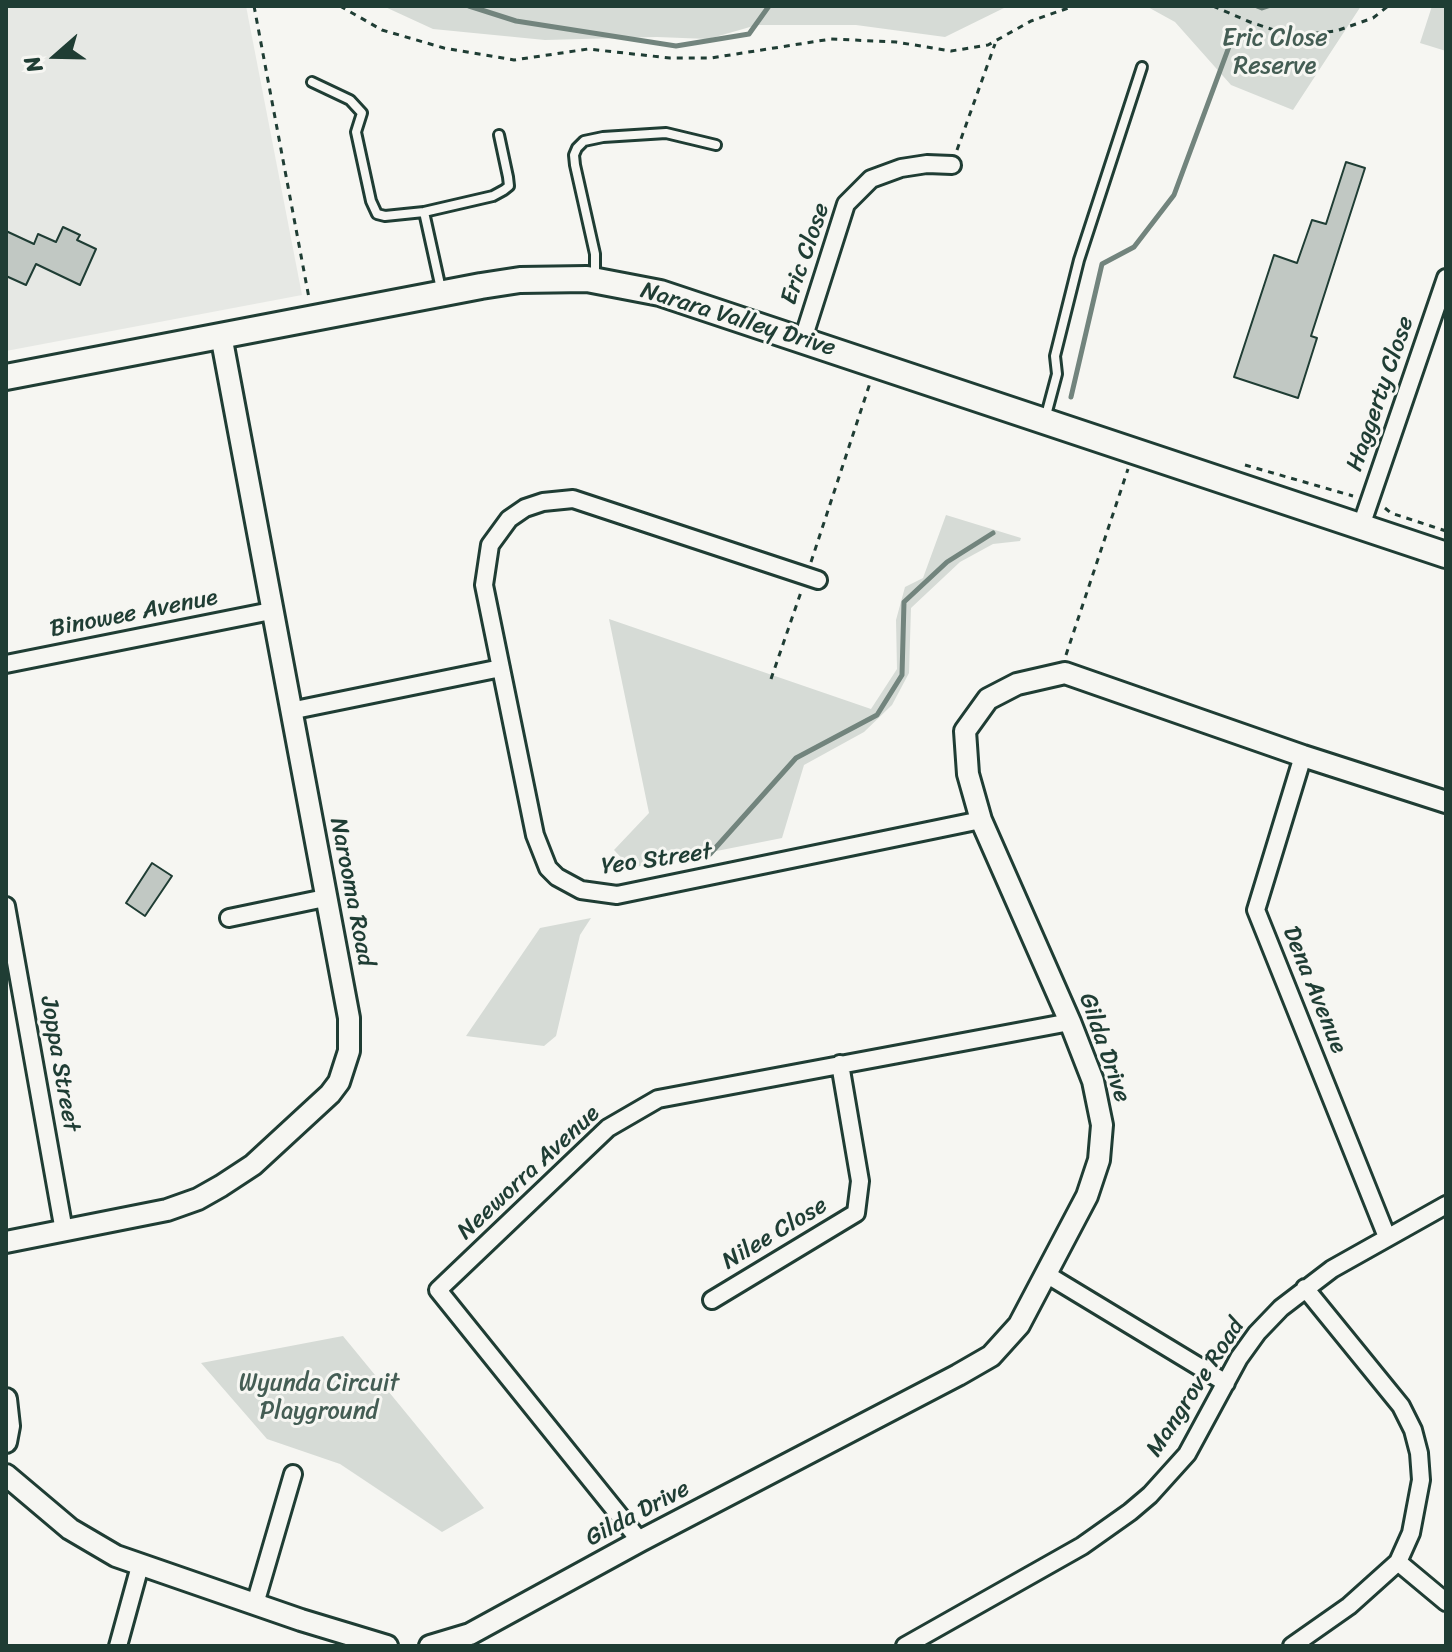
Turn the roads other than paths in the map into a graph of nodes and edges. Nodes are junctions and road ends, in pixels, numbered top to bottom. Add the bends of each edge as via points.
1 (1142, 67) dead end
2 (312, 82) dead end
3 (499, 135) dead end
4 (716, 145) dead end
5 (948, 165) road end
6 (424, 212) junction
7 (1446, 278) edge
8 (596, 281) junction
9 (442, 294) junction
10 (221, 335) junction
11 (803, 339) junction
12 (6, 377) edge
13 (1045, 420) junction
14 (1361, 526) junction
15 (1446, 555) edge
16 (812, 578) road end
17 (271, 611) junction
18 (6, 664) edge
19 (501, 668) junction
20 (290, 711) junction
21 (1303, 756) junction
22 (1446, 802) edge
23 (981, 820) junction
24 (325, 898) junction
25 (6, 906) edge
26 (229, 918) dead end
27 (1070, 1022) junction
28 (840, 1064) junction
29 (1446, 1205) edge
30 (64, 1231) junction
31 (1387, 1237) junction
32 (6, 1242) edge
33 (1046, 1274) junction
34 (1305, 1288) junction
35 (712, 1300) dead end
36 (1226, 1383) junction
37 (6, 1399) edge
38 (6, 1442) edge
39 (293, 1474) dead end
40 (6, 1475) edge
41 (640, 1541) junction
42 (1398, 1562) junction
43 (140, 1566) junction
44 (1446, 1602) edge
45 (255, 1604) junction
46 (118, 1646) edge
47 (387, 1646) edge
48 (430, 1646) edge
49 (905, 1646) edge
50 (1292, 1646) edge

1 - 13 lane via 1075,273
2 - 6 lane via 350,100 362,113 356,132 377,214
3 - 6 lane via 509,186 493,196
4 - 8 lane via 666,133 603,137 577,148 575,165
5 - 11 street, Eric Close via 901,168 871,179 846,204
6 - 9 lane
7 - 14 street, Haggerty Close
8 - 9 main road, Narara Valley Drive via 520,280
8 - 11 main road, Narara Valley Drive via 660,293
9 - 10 main road, Narara Valley Drive
10 - 12 main road, Narara Valley Drive
10 - 17 street, Narooma Road
11 - 13 main road, Narara Valley Drive
13 - 14 main road, Narara Valley Drive
14 - 15 main road, Narara Valley Drive
16 - 19 street, Yeo Street via 598,505 573,499 543,502 509,519 490,545 484,585
17 - 18 street, Binowee Avenue
17 - 20 street, Narooma Road
19 - 20 street
19 - 23 street, Yeo Street via 540,853 557,877 581,890 617,895
20 - 24 street, Narooma Road
21 - 22 street, Gilda Drive
21 - 23 street, Gilda Drive via 1065,673 1017,684 988,699 965,731 968,774
21 - 31 street, Dena Avenue via 1256,910
23 - 27 street, Gilda Drive
24 - 26 street
24 - 30 street, Narooma Road via 351,1035 345,1068 330,1094 253,1165 198,1199
25 - 30 street, Joppa Street
27 - 28 street, Neeworra Avenue
27 - 33 street, Gilda Drive via 1100,1107 1102,1142 1095,1178
28 - 35 street, Nilee Close via 860,1181 856,1213
28 - 41 street, Neeworra Avenue via 658,1099 608,1128 438,1290
29 - 31 street, Mangrove Road
30 - 32 street, Narooma Road
31 - 34 street, Mangrove Road
33 - 36 street
33 - 41 street, Gilda Drive via 1019,1325 991,1356
34 - 36 street, Mangrove Road via 1257,1333
34 - 42 street via 1401,1406 1413,1430 1421,1480 1411,1533
36 - 49 street, Mangrove Road via 1187,1454 1140,1504 1082,1546
37 - 38 street
39 - 45 street
40 - 43 street via 84,1538
41 - 48 street, Gilda Drive via 470,1634
42 - 44 street
42 - 50 street via 1349,1606
43 - 45 street
43 - 46 street
45 - 47 street

